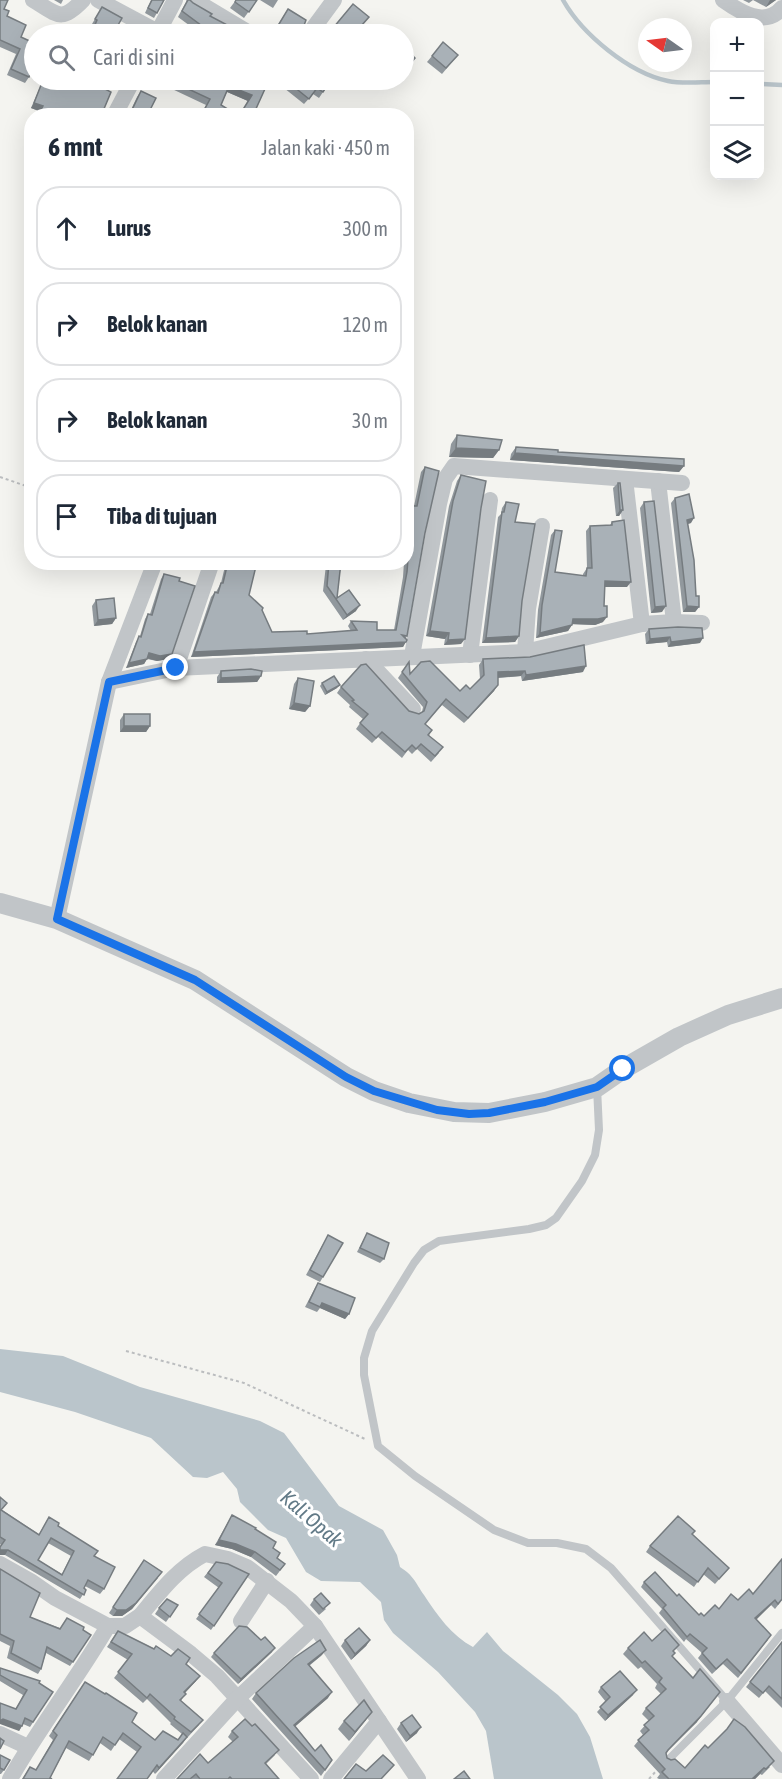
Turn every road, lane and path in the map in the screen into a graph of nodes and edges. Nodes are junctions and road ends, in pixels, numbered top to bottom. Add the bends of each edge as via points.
1 (33, 0) edge
2 (83, 0) edge
3 (98, 0) edge
4 (175, 0) edge
5 (194, 0) edge
6 (334, 0) edge
7 (723, 0) edge
8 (782, 8) edge
9 (141, 24) edge
10 (162, 24) edge
11 (234, 24) edge
12 (316, 24) edge
13 (128, 90) edge
14 (118, 108) edge
15 (0, 477) edge
16 (625, 479) junction
17 (658, 481) junction
18 (682, 483) dead end
19 (24, 485) edge
20 (490, 500) dead end
21 (542, 526) dead end
22 (152, 570) edge
23 (209, 570) edge
24 (674, 622) junction
25 (702, 623) dead end
26 (642, 624) junction
27 (525, 652) junction
28 (412, 656) junction
29 (470, 656) junction
30 (366, 658) junction
31 (176, 668) junction
32 (109, 682) junction
33 (413, 710) edge
34 (0, 903) edge
35 (57, 919) junction
36 (782, 998) edge
37 (597, 1087) junction
38 (126, 1351) dead end
39 (378, 1446) junction
40 (0, 1564) edge
41 (267, 1581) junction
42 (140, 1616) junction
43 (241, 1621) dead end
44 (108, 1626) junction
45 (315, 1626) junction
46 (782, 1633) edge
47 (238, 1698) junction
48 (727, 1701) junction
49 (380, 1721) junction
50 (0, 1734) edge
51 (28, 1747) junction
52 (668, 1760) joint
53 (782, 1765) edge
54 (10, 1779) edge
55 (164, 1779) edge
56 (311, 1779) edge
57 (331, 1779) edge
58 (418, 1779) edge
59 (649, 1779) edge

1 - 2 street via 64,15
3 - 9 street
4 - 10 street
5 - 11 street
6 - 12 street
7 - 8 street via 755,18 777,14
13 - 14 street
15 - 19 path
16 - 17 street
16 - 26 street
16 - 28 street via 453,466 445,479 439,504
17 - 18 street
17 - 24 street
20 - 29 street
21 - 27 street
22 - 32 street
23 - 31 street
24 - 25 street
24 - 26 street
26 - 27 street
27 - 29 street
28 - 29 street
28 - 30 street
30 - 31 street
30 - 33 street
31 - 32 street
32 - 35 street
34 - 35 street
35 - 37 street via 195,980 346,1077 409,1103 454,1112 489,1113
36 - 37 street via 728,1015 679,1037
37 - 39 lane via 599,1130 595,1155 556,1218 529,1229 439,1241 424,1250 372,1331 364,1358 364,1375
38 - 39 path via 244,1383
39 - 48 lane via 494,1530 528,1544 557,1543 585,1549 611,1568
40 - 44 street
41 - 42 street via 247,1567 205,1554 189,1563
41 - 43 street
41 - 45 street
42 - 44 street via 125,1626
42 - 47 street via 191,1654
44 - 51 street
45 - 47 street
45 - 49 street
46 - 48 lane
47 - 55 street
47 - 56 street
48 - 52 lane
48 - 53 street
49 - 57 street
49 - 58 street
50 - 51 street
51 - 54 street
52 - 59 path

